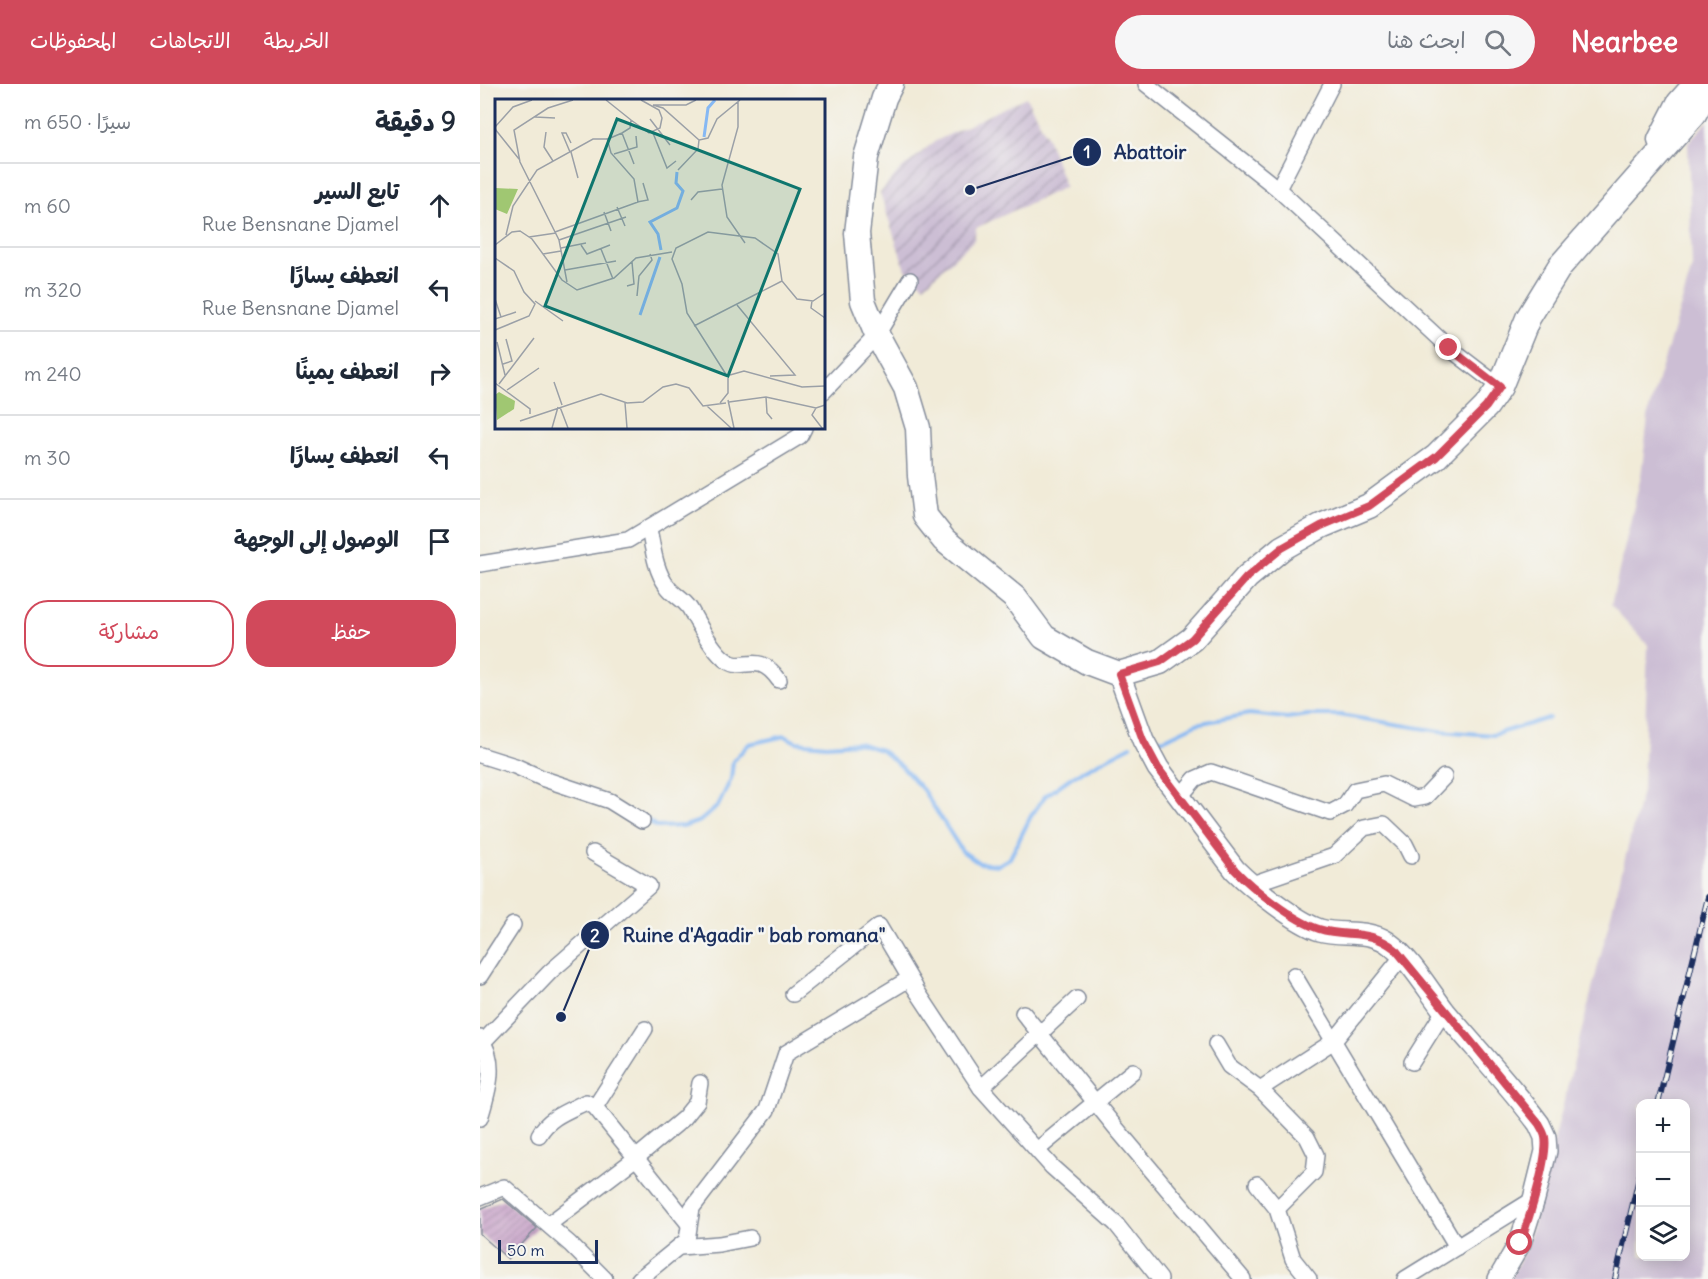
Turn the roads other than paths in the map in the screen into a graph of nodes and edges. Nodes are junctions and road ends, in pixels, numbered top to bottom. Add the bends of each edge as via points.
1 (891, 84) edge
2 (1146, 84) edge
3 (1332, 84) edge
4 (1701, 87) edge
5 (1278, 189) junction
6 (910, 280) dead end
7 (877, 335) junction
8 (1500, 387) junction
9 (825, 390) edge
10 (804, 429) edge
11 (649, 529) junction
12 (480, 564) edge
13 (1119, 674) junction
14 (779, 680) dead end
15 (480, 755) edge
16 (1444, 777) dead end
17 (1179, 798) junction
18 (642, 821) dead end
19 (593, 853) dead end
20 (1411, 856) dead end
21 (1250, 885) junction
22 (513, 925) dead end
23 (1402, 957) junction
24 (1294, 975) dead end
25 (480, 976) edge
26 (918, 992) junction
27 (793, 994) dead end
28 (1077, 999) dead end
29 (1444, 1011) junction
30 (1023, 1013) dead end
31 (645, 1029) dead end
32 (1039, 1033) junction
33 (482, 1040) edge
34 (1334, 1041) junction
35 (1216, 1044) dead end
36 (1412, 1062) dead end
37 (1133, 1071) dead end
38 (700, 1083) dead end
39 (981, 1088) junction
40 (1260, 1089) junction
41 (1094, 1101) junction
42 (595, 1107) junction
43 (480, 1118) edge
44 (539, 1135) dead end
45 (1037, 1150) junction
46 (636, 1158) junction
47 (1257, 1184) dead end
48 (480, 1197) edge
49 (1534, 1199) junction
50 (1277, 1209) junction
51 (549, 1224) junction
52 (689, 1224) junction
53 (750, 1238) dead end
54 (680, 1247) junction
55 (1457, 1247) junction
56 (605, 1279) edge
57 (639, 1279) edge
58 (1160, 1279) edge
59 (1243, 1279) edge
60 (1309, 1279) edge
61 (1405, 1279) edge
62 (1499, 1279) edge

1 - 7 main road via 866,157 857,233 863,301
2 - 5 street
3 - 5 street
4 - 8 main road via 1694,114 1560,266 1528,318
5 - 8 street via 1449,348
6 - 7 street
7 - 9 street
7 - 13 main road via 906,388 918,428 925,516 944,540 1015,598 1044,637 1087,662
8 - 13 main road via 1486,407 1436,457 1369,506 1282,548 1247,577 1192,639 1160,662
10 - 11 street via 800,436
11 - 12 street via 628,540
11 - 14 street via 656,562 667,586 689,608 724,660 733,664 762,664
13 - 17 main road via 1143,740
15 - 18 street via 610,801
16 - 17 street via 1425,797 1414,799 1384,784 1355,790 1345,805 1330,813 1211,772 1195,779
17 - 21 main road
19 - 33 street via 649,886 550,972
20 - 21 street via 1405,844 1384,824 1364,828 1334,856
21 - 23 main road via 1320,930 1367,934 1387,942
22 - 25 street
23 - 29 main road
23 - 34 street
24 - 34 street
26 - 27 street via 879,926
26 - 39 street
26 - 52 street via 909,980 786,1053 767,1110 692,1208
28 - 32 street
29 - 36 street
29 - 49 main road via 1539,1124 1545,1137 1545,1151
30 - 32 street
31 - 42 street
32 - 39 street
32 - 41 street
33 - 43 street via 488,1048 491,1068
34 - 40 street
34 - 55 street
35 - 40 street via 1229,1066
37 - 41 street
38 - 46 street via 697,1102 684,1118
39 - 45 street
40 - 50 street via 1307,1137 1316,1155 1314,1172
41 - 45 street
41 - 59 street
42 - 44 street via 586,1102 562,1114 544,1126
42 - 46 street
45 - 58 street via 1116,1224
46 - 51 street
46 - 52 street
47 - 50 street
48 - 51 street via 504,1187
49 - 55 street
49 - 62 main road via 1520,1243
50 - 60 street via 1293,1259
51 - 56 street
52 - 54 street via 687,1240
53 - 54 street
54 - 57 street
55 - 61 street

